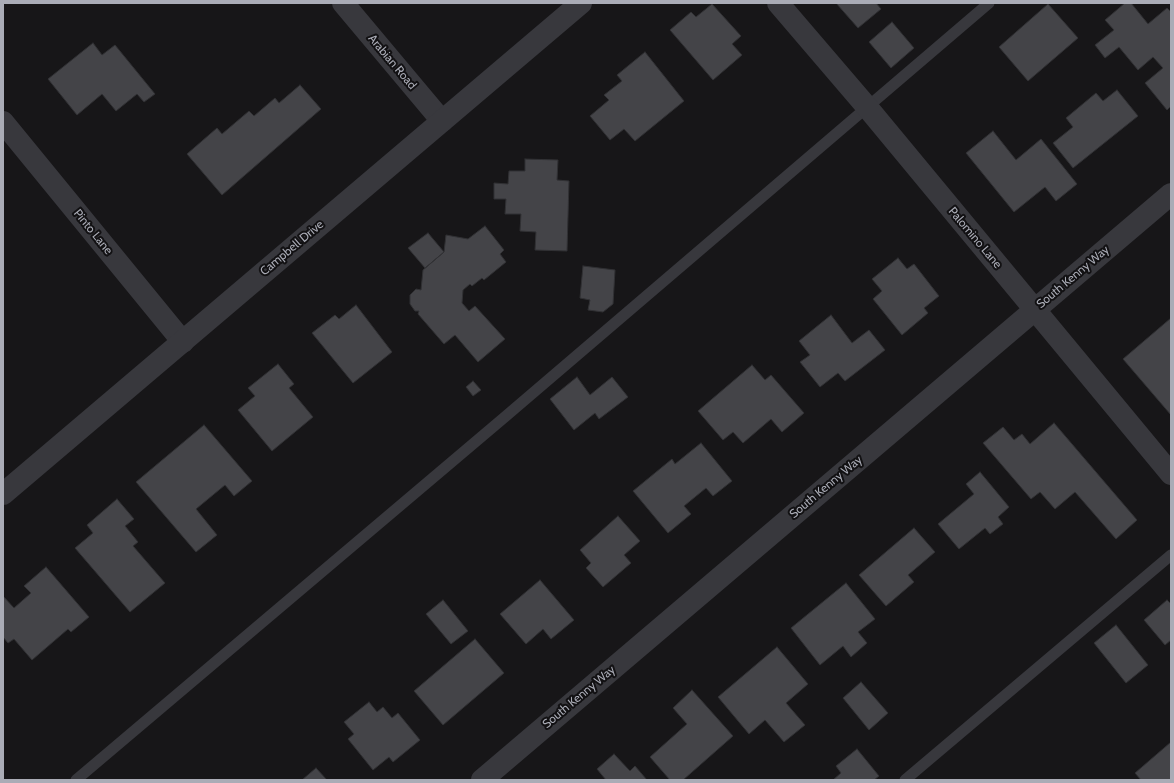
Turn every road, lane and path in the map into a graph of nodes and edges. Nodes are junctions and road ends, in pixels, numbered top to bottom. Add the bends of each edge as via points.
1 (343, 3) edge
2 (581, 3) edge
3 (778, 3) edge
4 (989, 3) edge
5 (867, 108) junction
6 (442, 121) junction
7 (3, 122) edge
8 (1171, 194) edge
9 (1034, 310) junction
10 (183, 342) junction
11 (1171, 474) edge
12 (3, 494) edge
13 (1171, 555) edge
14 (76, 780) edge
15 (482, 780) edge
16 (904, 780) edge

1 - 6 street, Arabian Road
2 - 6 street, Campbell Drive
3 - 5 street, Palomino Lane
4 - 5 lane
5 - 9 street, Palomino Lane
5 - 14 lane
6 - 10 street, Campbell Drive
7 - 10 street, Pinto Lane
8 - 9 street, South Kenny Way
9 - 11 street, Palomino Lane
9 - 15 street, South Kenny Way
10 - 12 street, Campbell Drive
13 - 16 lane

